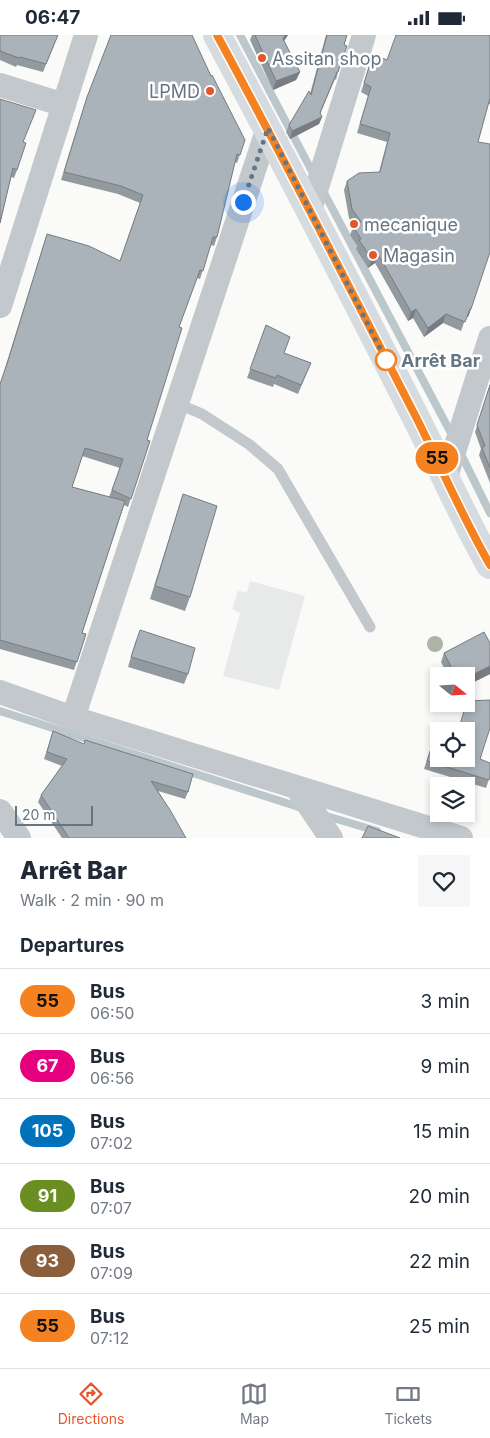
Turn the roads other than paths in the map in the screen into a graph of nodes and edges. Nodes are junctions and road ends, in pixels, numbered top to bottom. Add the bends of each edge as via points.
1 (86, 35) edge
2 (217, 35) edge
3 (364, 35) edge
4 (0, 85) edge
5 (64, 105) junction
6 (268, 128) junction
7 (310, 210) junction
8 (0, 306) edge
9 (490, 337) edge
10 (176, 403) junction
11 (446, 477) junction
12 (490, 565) edge
13 (370, 627) dead end
14 (0, 692) edge
15 (73, 718) junction
16 (297, 788) junction
17 (0, 811) edge
18 (19, 838) edge
19 (331, 838) edge
20 (461, 838) edge

1 - 5 street
2 - 6 street
3 - 7 street
4 - 5 street
5 - 8 street
6 - 7 street
6 - 10 street
7 - 11 street
9 - 11 street
10 - 13 lane via 250,445 278,469
10 - 15 street
11 - 12 street
14 - 15 street
15 - 16 street
16 - 19 street
16 - 20 street
17 - 18 street

